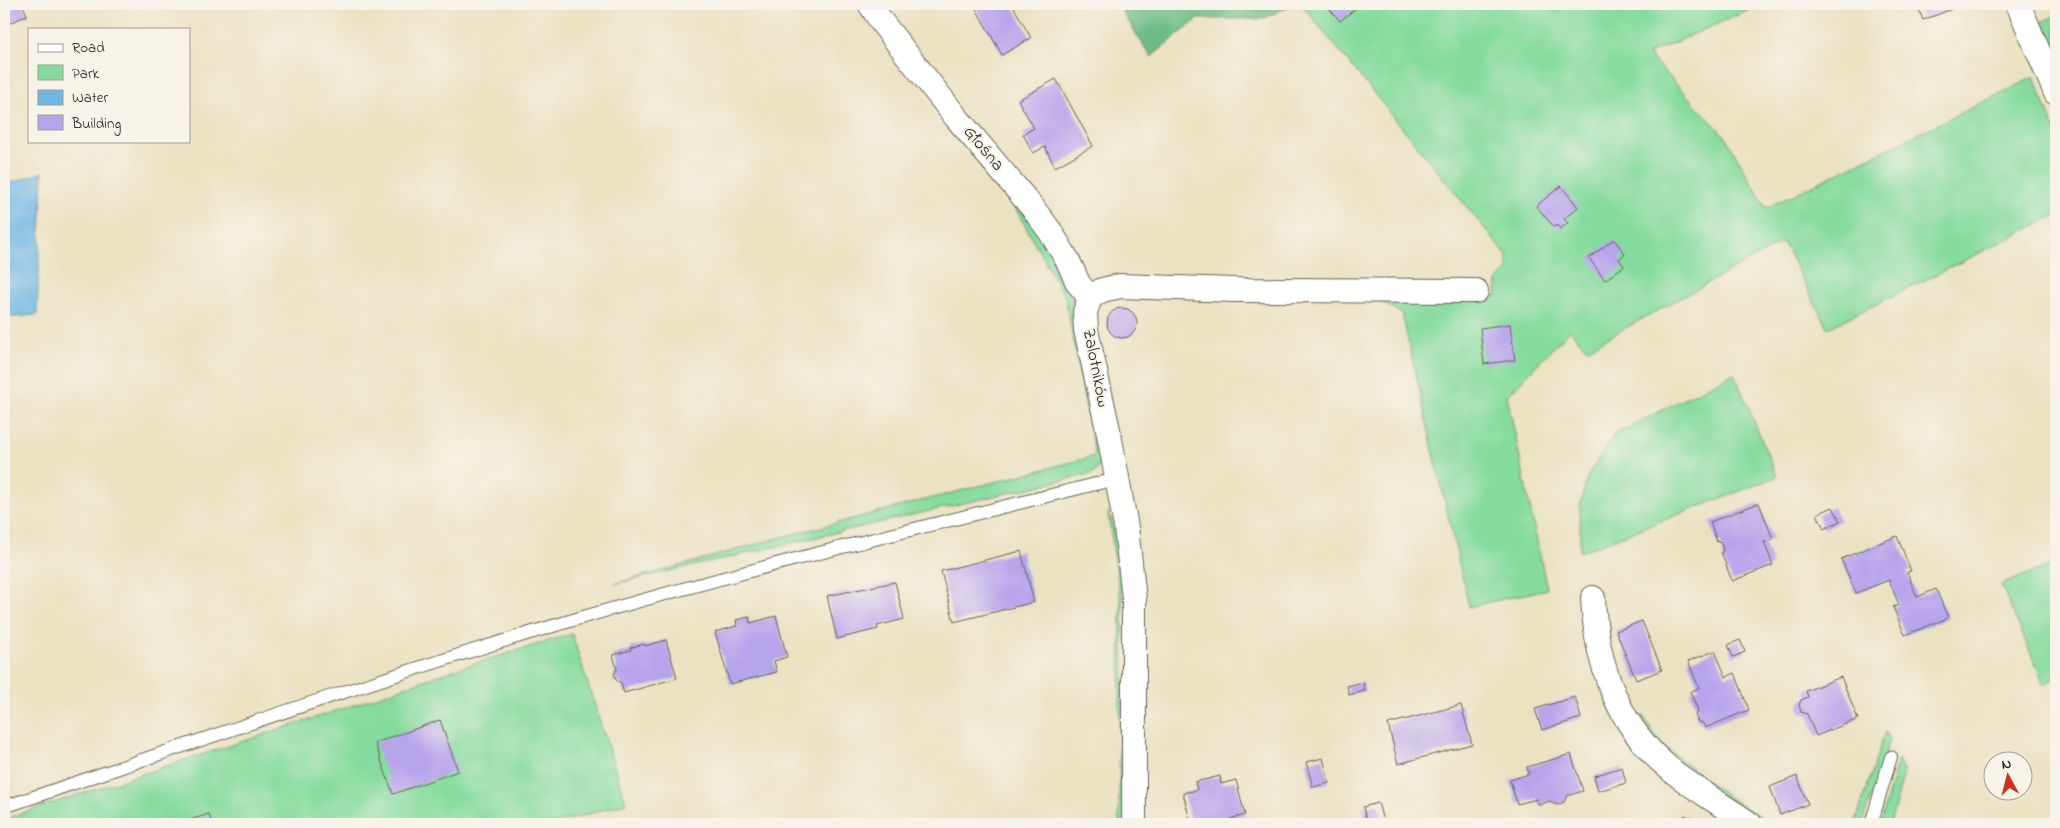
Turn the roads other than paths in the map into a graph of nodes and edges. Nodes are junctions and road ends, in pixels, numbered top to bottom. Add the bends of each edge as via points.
1 (870, 4) edge
2 (2018, 4) edge
3 (2056, 93) edge
4 (1476, 291) dead end
5 (1090, 298) junction
6 (1116, 479) junction
7 (1593, 598) dead end
8 (1891, 757) dead end
9 (4, 807) edge
10 (1134, 824) edge
11 (1750, 824) edge
12 (1871, 824) edge

1 - 5 street, Głośna via 956,117 1050,231 1078,283
2 - 3 street
4 - 5 street via 1120,286 1102,290
5 - 6 street, Zalotników via 1085,312 1086,330
6 - 9 lane via 790,560 566,622 336,695
6 - 10 street, Zalotników via 1126,527 1134,599
7 - 11 street via 1601,660 1610,687 1632,727 1645,745 1672,770
8 - 12 lane

